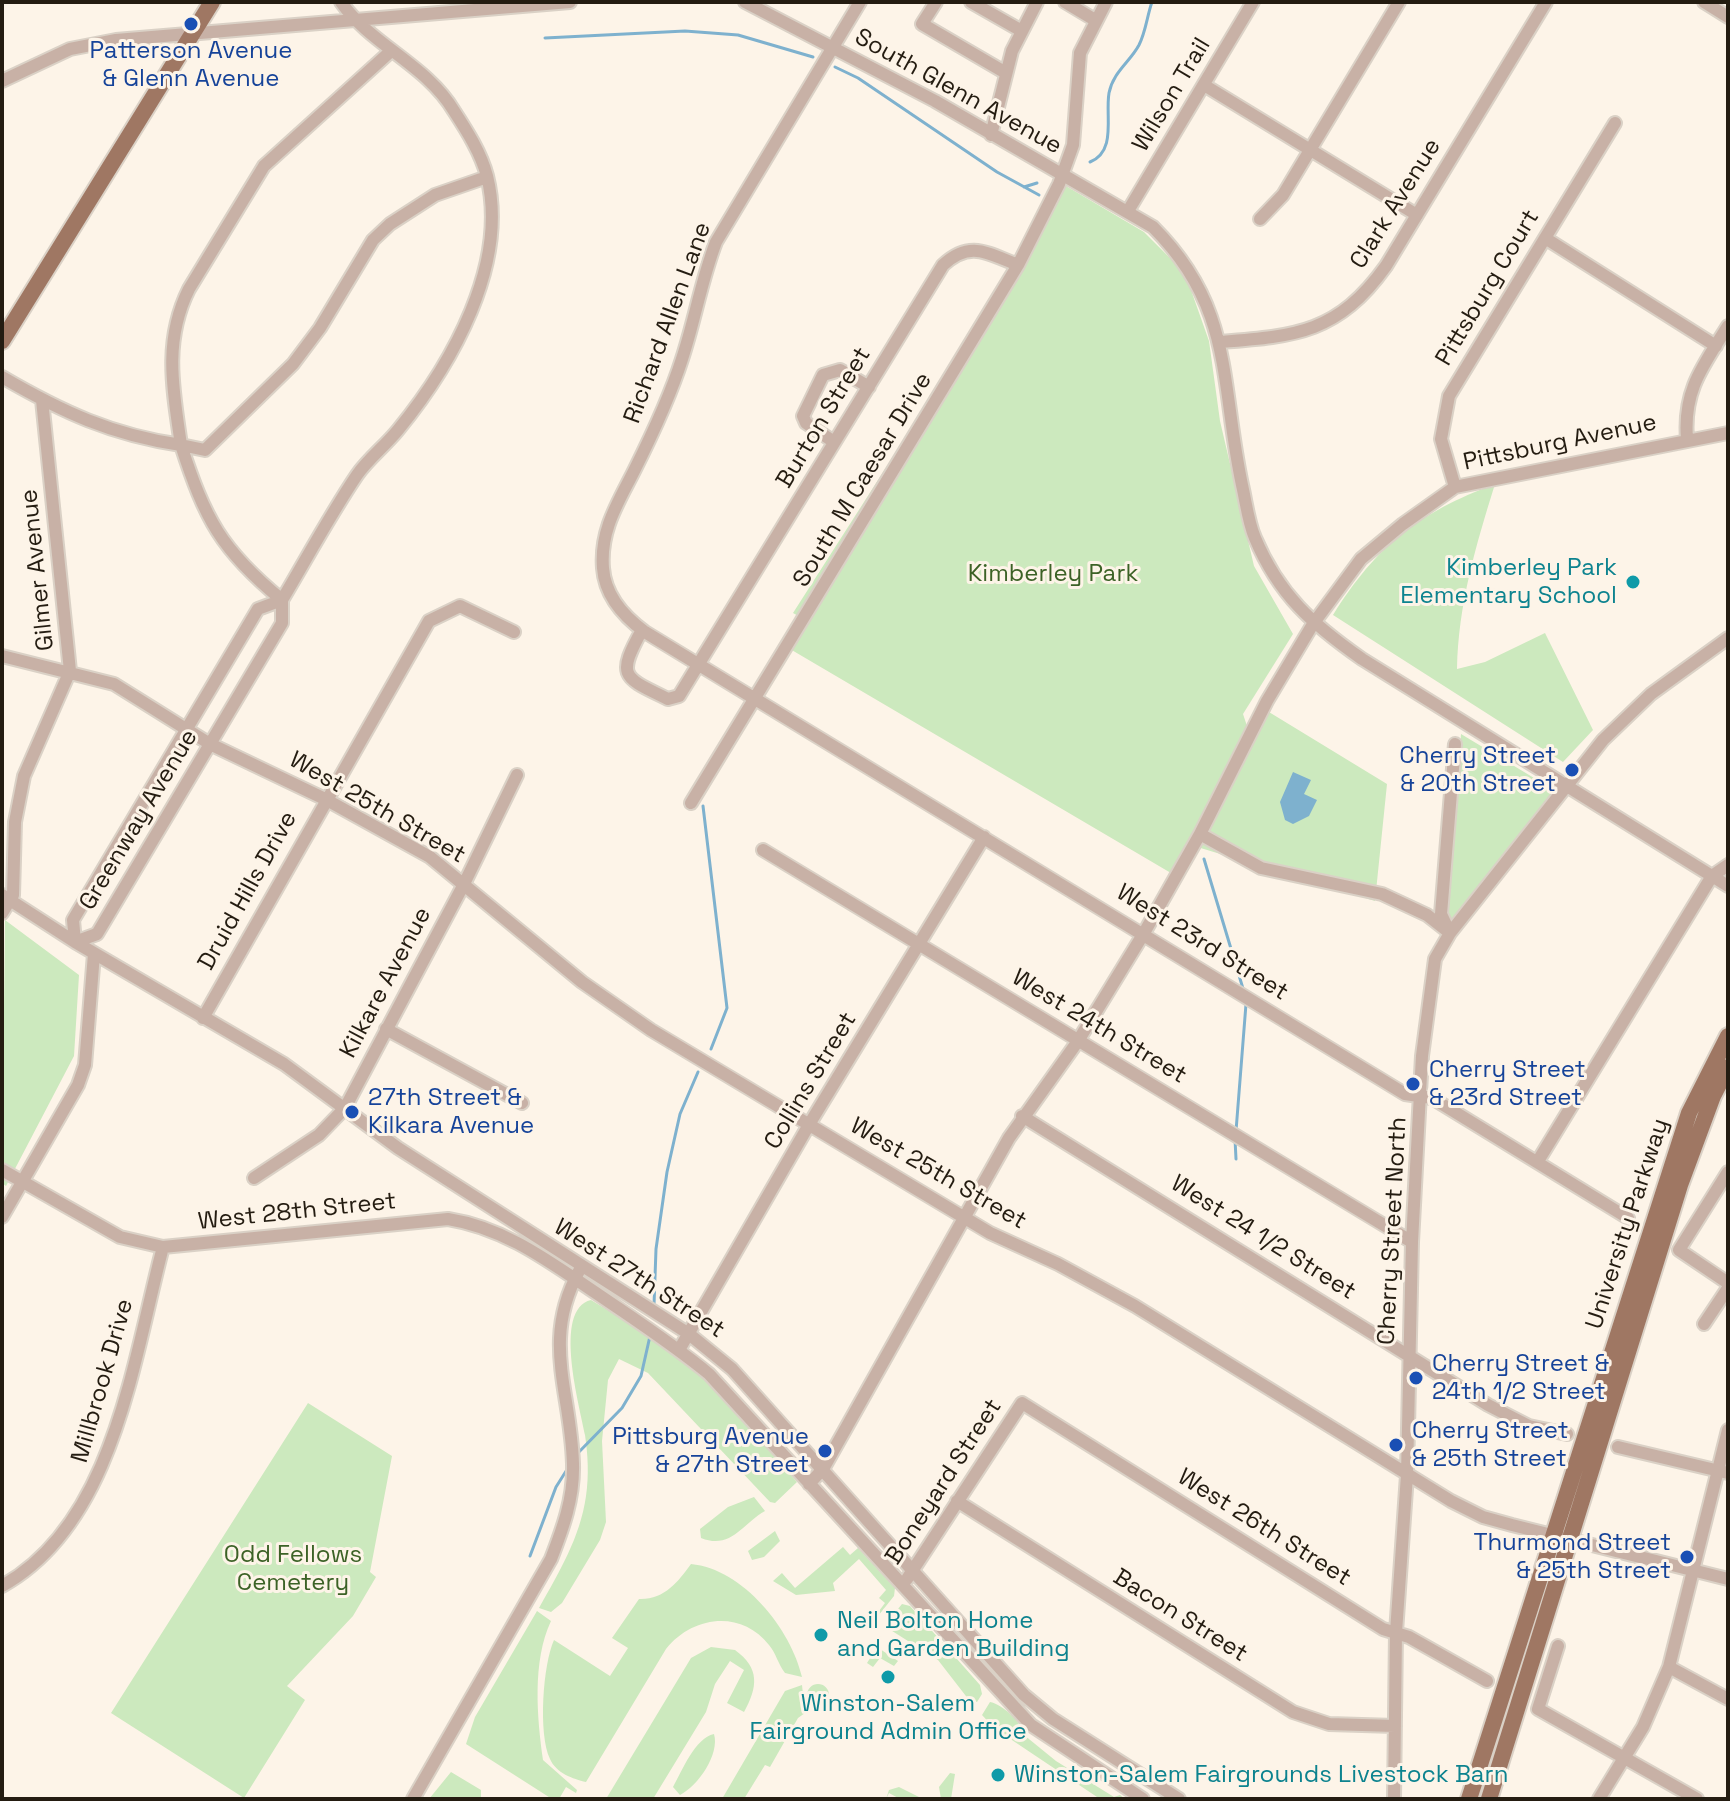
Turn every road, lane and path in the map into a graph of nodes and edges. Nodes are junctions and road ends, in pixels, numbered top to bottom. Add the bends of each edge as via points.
1 (212, 2) edge
2 (341, 2) edge
3 (450, 2) edge
4 (570, 2) edge
5 (745, 2) edge
6 (860, 2) edge
7 (936, 2) edge
8 (971, 2) edge
9 (1037, 2) edge
10 (1065, 2) edge
11 (1106, 2) edge
12 (1253, 2) edge
13 (1399, 2) edge
14 (1546, 2) edge
15 (1704, 2) edge
16 (443, 14) junction
17 (1728, 17) edge
18 (354, 20) junction
19 (1095, 20) junction
20 (1020, 30) junction
21 (192, 34) junction
22 (833, 49) junction
23 (391, 51) junction
24 (1006, 73) junction
25 (2, 81) edge
26 (1204, 85) junction
27 (1615, 123) dead end
28 (991, 135) junction
29 (1311, 149) junction
30 (1062, 174) junction
31 (487, 177) junction
32 (1128, 211) junction
33 (1417, 215) junction
34 (1260, 219) dead end
35 (1545, 238) junction
36 (1018, 265) junction
37 (1728, 326) edge
38 (2, 341) edge
39 (1220, 342) junction
40 (1716, 346) junction
41 (2, 377) edge
42 (869, 387) junction
43 (42, 400) junction
44 (1728, 433) edge
45 (1687, 439) junction
46 (834, 442) junction
47 (181, 445) junction
48 (1455, 487) junction
49 (282, 600) junction
50 (1313, 624) junction
51 (642, 630) junction
52 (514, 632) dead end
53 (1727, 642) edge
54 (2, 656) edge
55 (701, 666) junction
56 (70, 671) junction
57 (755, 698) junction
58 (186, 729) junction
59 (210, 744) junction
60 (1455, 744) dead end
61 (517, 775) dead end
62 (1566, 787) junction
63 (325, 799) junction
64 (691, 803) dead end
65 (1200, 834) junction
66 (984, 837) junction
67 (763, 850) dead end
68 (1728, 865) edge
69 (1712, 876) junction
70 (464, 884) junction
71 (1728, 886) edge
72 (6, 898) edge
73 (2, 913) edge
74 (1144, 933) junction
75 (1450, 933) junction
76 (75, 942) junction
77 (920, 943) junction
78 (94, 954) junction
79 (203, 1018) junction
80 (386, 1029) junction
81 (1728, 1036) edge
82 (1078, 1041) junction
83 (1728, 1067) edge
84 (1421, 1098) junction
85 (522, 1103) dead end
86 (345, 1108) junction
87 (1022, 1116) junction
88 (810, 1123) junction
89 (1538, 1161) junction
90 (2, 1170) edge
91 (1728, 1172) edge
92 (254, 1178) dead end
93 (23, 1183) junction
94 (2, 1217) edge
95 (1628, 1218) dead end
96 (966, 1219) junction
97 (1412, 1242) junction
98 (163, 1247) junction
99 (582, 1266) junction
100 (575, 1279) junction
101 (1728, 1285) edge
102 (1704, 1324) dead end
103 (689, 1334) junction
104 (679, 1350) junction
105 (1409, 1355) junction
106 (1022, 1403) joint
107 (1728, 1430) edge
108 (1567, 1434) dead end
109 (1618, 1447) dead end
110 (823, 1469) junction
111 (1723, 1472) edge
112 (1407, 1475) junction
113 (809, 1484) junction
114 (957, 1501) junction
115 (1552, 1534) junction
116 (1573, 1539) junction
117 (1693, 1570) junction
118 (912, 1573) junction
119 (1728, 1579) edge
120 (903, 1585) junction
121 (2, 1586) edge
122 (1396, 1632) junction
123 (1558, 1646) dead end
124 (1669, 1667) junction
125 (1487, 1681) dead end
126 (1728, 1699) edge
127 (1395, 1726) junction
128 (1625, 1759) junction
129 (413, 1799) edge
130 (1143, 1799) edge
131 (1179, 1799) edge
132 (1394, 1799) edge
133 (1469, 1799) edge
134 (1489, 1799) edge
135 (1599, 1799) edge
136 (1697, 1799) edge

1 - 21 main road
2 - 18 street, Greenway Avenue
3 - 16 street
4 - 16 street
5 - 22 street, South Glenn Avenue
6 - 22 street, Richard Allen Lane
7 - 24 street via 922,24
8 - 20 street
9 - 20 street
10 - 19 street
11 - 19 street, South M Caesar Drive
12 - 26 street, Wilson Trail
13 - 29 street
14 - 33 street, Clark Avenue
15 - 17 street
16 - 18 street
18 - 21 street
18 - 23 street, Greenway Avenue
19 - 30 street, South M Caesar Drive via 1077,66 1075,136
20 - 24 street
21 - 25 street via 76,48
21 - 38 main road
22 - 28 street, South Glenn Avenue
22 - 51 street, Richard Allen Lane via 716,242 669,395 610,516 603,570 614,602
23 - 31 street, Greenway Avenue via 452,106
23 - 47 street via 264,166 189,289 171,349
24 - 28 street
26 - 29 street
26 - 32 street, Wilson Trail
27 - 35 street, Pittsburg Court
28 - 30 street, South Glenn Avenue
29 - 33 street
29 - 34 street via 1283,195
30 - 32 street, South Glenn Avenue
30 - 36 street, South M Caesar Drive
31 - 47 street via 435,195 390,224 373,240 293,364 205,450
31 - 49 street, Greenway Avenue via 491,239 473,309 422,398 359,472
32 - 39 street, South Glenn Avenue via 1180,254 1211,309
33 - 39 street, Clark Avenue via 1374,283 1344,313 1288,335
35 - 40 street
35 - 48 street, Pittsburg Court via 1454,385 1445,409 1443,451
36 - 42 street, Burton Street via 978,250 957,252 943,265
36 - 57 street, South M Caesar Drive
37 - 40 street
39 - 50 street, South Glenn Avenue via 1254,536 1277,581
40 - 45 street via 1691,389 1685,410
41 - 43 street
42 - 46 street, Burton Street
42 - 46 street via 840,370 823,375 803,416
43 - 47 street via 119,434
43 - 56 street, Gilmer Avenue
44 - 45 street, Pittsburg Avenue
45 - 48 street, Pittsburg Avenue
46 - 55 street, Burton Street
47 - 49 street via 200,504 221,541 247,572
48 - 50 street, Pittsburg Avenue via 1361,559
49 - 58 street, Greenway Avenue via 258,609
49 - 59 street, Greenway Avenue via 282,623
50 - 62 street, South Glenn Avenue
50 - 65 street, Pittsburg Avenue via 1267,701
51 - 55 street, Richard Allen Lane
51 - 55 street, Burton Street via 627,659 627,673 634,682 668,699 679,696
52 - 63 street, Druid Hills Drive via 460,606 429,621
53 - 62 street, Cherry Street North via 1625,717
54 - 56 street, West 25th Street
55 - 57 street, Richard Allen Lane
56 - 58 street, West 25th Street via 114,684
56 - 72 street, Gilmer Avenue via 24,776
57 - 64 street, South M Caesar Drive
57 - 66 street, West 23rd Street
58 - 59 street, West 25th Street
58 - 76 street, Greenway Avenue via 73,920
59 - 63 street, West 25th Street
59 - 76 street, Greenway Avenue via 97,934
60 - 75 street via 1441,914
61 - 70 street, Kilkare Avenue
62 - 69 street, South Glenn Avenue
62 - 75 street, Cherry Street North
63 - 70 street, West 25th Street via 430,857
63 - 79 street, Druid Hills Drive
65 - 74 street, Pittsburg Avenue
65 - 75 street via 1261,868 1382,894 1427,915
66 - 74 street, West 23rd Street
66 - 77 street, Collins Street
67 - 77 street, West 24th Street
68 - 69 street
69 - 71 street, South Glenn Avenue
69 - 89 street
70 - 80 street, Kilkare Avenue
70 - 88 street, West 25th Street via 582,982 651,1030
72 - 73 street, Gilmer Avenue
72 - 76 street, West 27th Street
74 - 82 street, Pittsburg Avenue
74 - 84 street, West 23rd Street via 1405,1094
75 - 84 street, Cherry Street North via 1432,972
76 - 78 street, West 27th Street
77 - 82 street, West 24th Street
77 - 88 street, Collins Street
78 - 79 street, West 27th Street
78 - 93 street via 85,1065 68,1109
79 - 86 street, West 27th Street via 284,1064
80 - 85 street
80 - 86 street, Kilkare Avenue
81 - 115 main road, University Parkway via 1689,1113
82 - 87 street, Pittsburg Avenue
82 - 97 street, West 24th Street
83 - 116 main road, University Parkway via 1680,1185
84 - 89 street, West 23rd Street via 1432,1098
84 - 97 street, Cherry Street North
86 - 92 street, Kilkare Avenue via 319,1135
86 - 99 street, West 27th Street
87 - 96 street, Pittsburg Avenue
87 - 105 street, West 24 1/2 Street
88 - 96 street, West 25th Street
88 - 103 street, Collins Street
89 - 95 street, West 23rd Street
90 - 93 street, West 28th Street
91 - 101 street via 1679,1250
93 - 94 street
93 - 98 street, West 28th Street via 120,1237
96 - 110 street, Pittsburg Avenue
96 - 112 street, West 25th Street via 1135,1306
97 - 105 street, Cherry Street North
98 - 100 street, West 28th Street via 448,1219 476,1223 507,1237
98 - 121 street, Millbrook Drive via 112,1441 96,1482 57,1539
99 - 100 street
99 - 103 street, West 27th Street
100 - 104 street, West 27th Street
100 - 129 street via 558,1336 573,1464 564,1525 551,1559
101 - 102 street
103 - 104 street, Collins Street
103 - 110 street, West 27th Street via 732,1369
104 - 113 street, West 27th Street via 709,1374
105 - 108 street, West 24 1/2 Street via 1518,1421
105 - 112 street, Cherry Street North
106 - 114 street, Boneyard Street
106 - 122 street, West 26th Street via 1383,1629
107 - 111 street
109 - 111 street
110 - 113 street, Pittsburg Avenue
110 - 118 street, West 27th Street
111 - 117 street
112 - 115 street, West 25th Street via 1483,1517
112 - 122 street, Cherry Street North
113 - 120 street, West 27th Street
114 - 118 street, Boneyard Street
114 - 127 street, Bacon Street via 1293,1712 1329,1724
115 - 116 street, West 25th Street
115 - 133 main road, University Parkway
116 - 117 street, West 25th Street
116 - 134 main road, University Parkway
117 - 119 street, West 25th Street
117 - 124 street
118 - 120 street, Boneyard Street
118 - 131 street, West 27th Street via 1024,1695
120 - 130 street, West 27th Street via 1031,1725
122 - 125 street, West 26th Street
122 - 127 street, Cherry Street North
123 - 128 street via 1538,1709
124 - 126 street
124 - 128 street
127 - 132 street, Cherry Street North
128 - 135 street
128 - 136 street

